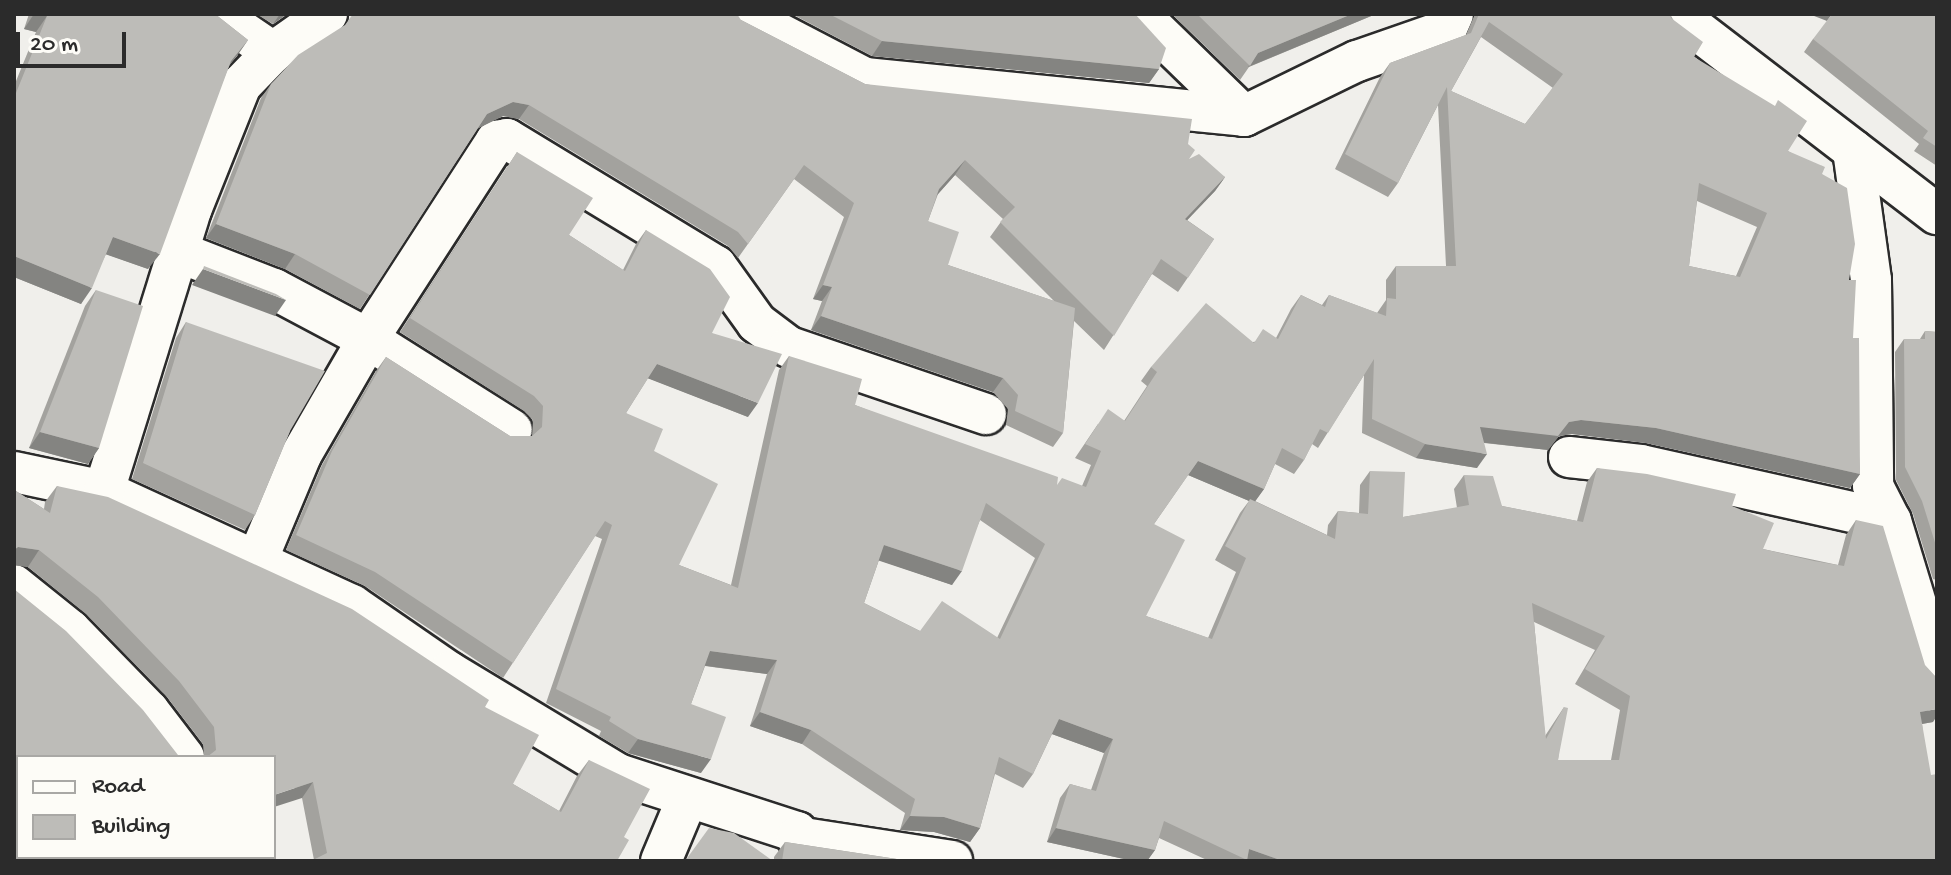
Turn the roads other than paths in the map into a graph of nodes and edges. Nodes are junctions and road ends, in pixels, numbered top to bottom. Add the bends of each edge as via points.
1 (217, 14) edge
2 (327, 14) edge
3 (742, 14) edge
4 (1139, 14) edge
5 (1453, 14) edge
6 (1676, 14) edge
7 (273, 52) junction
8 (1244, 116) junction
9 (1853, 150) junction
10 (1937, 214) edge
11 (181, 253) junction
12 (368, 339) junction
13 (986, 414) dead end
14 (512, 430) dead end
15 (1569, 457) dead end
16 (14, 472) edge
17 (104, 491) junction
18 (1891, 521) junction
19 (258, 558) junction
20 (14, 585) edge
21 (1937, 672) edge
22 (182, 755) edge
23 (687, 799) junction
24 (661, 861) edge
25 (952, 861) edge

1 - 7 street
2 - 7 street
3 - 8 street via 865,78
4 - 8 street
5 - 8 street via 1446,30 1357,61
6 - 9 street
7 - 11 street via 241,85 191,210
9 - 10 street
9 - 18 street via 1871,280 1873,486
11 - 12 street via 274,289
11 - 17 street
12 - 13 street via 496,141 507,139 716,266 757,323 789,347
12 - 14 street
12 - 19 street via 301,455
15 - 18 street via 1641,465
16 - 17 street
17 - 19 street
18 - 21 street
19 - 23 street via 352,605 449,672 618,774
20 - 22 street via 70,630 149,711
23 - 24 street
23 - 25 street via 797,832 797,837

